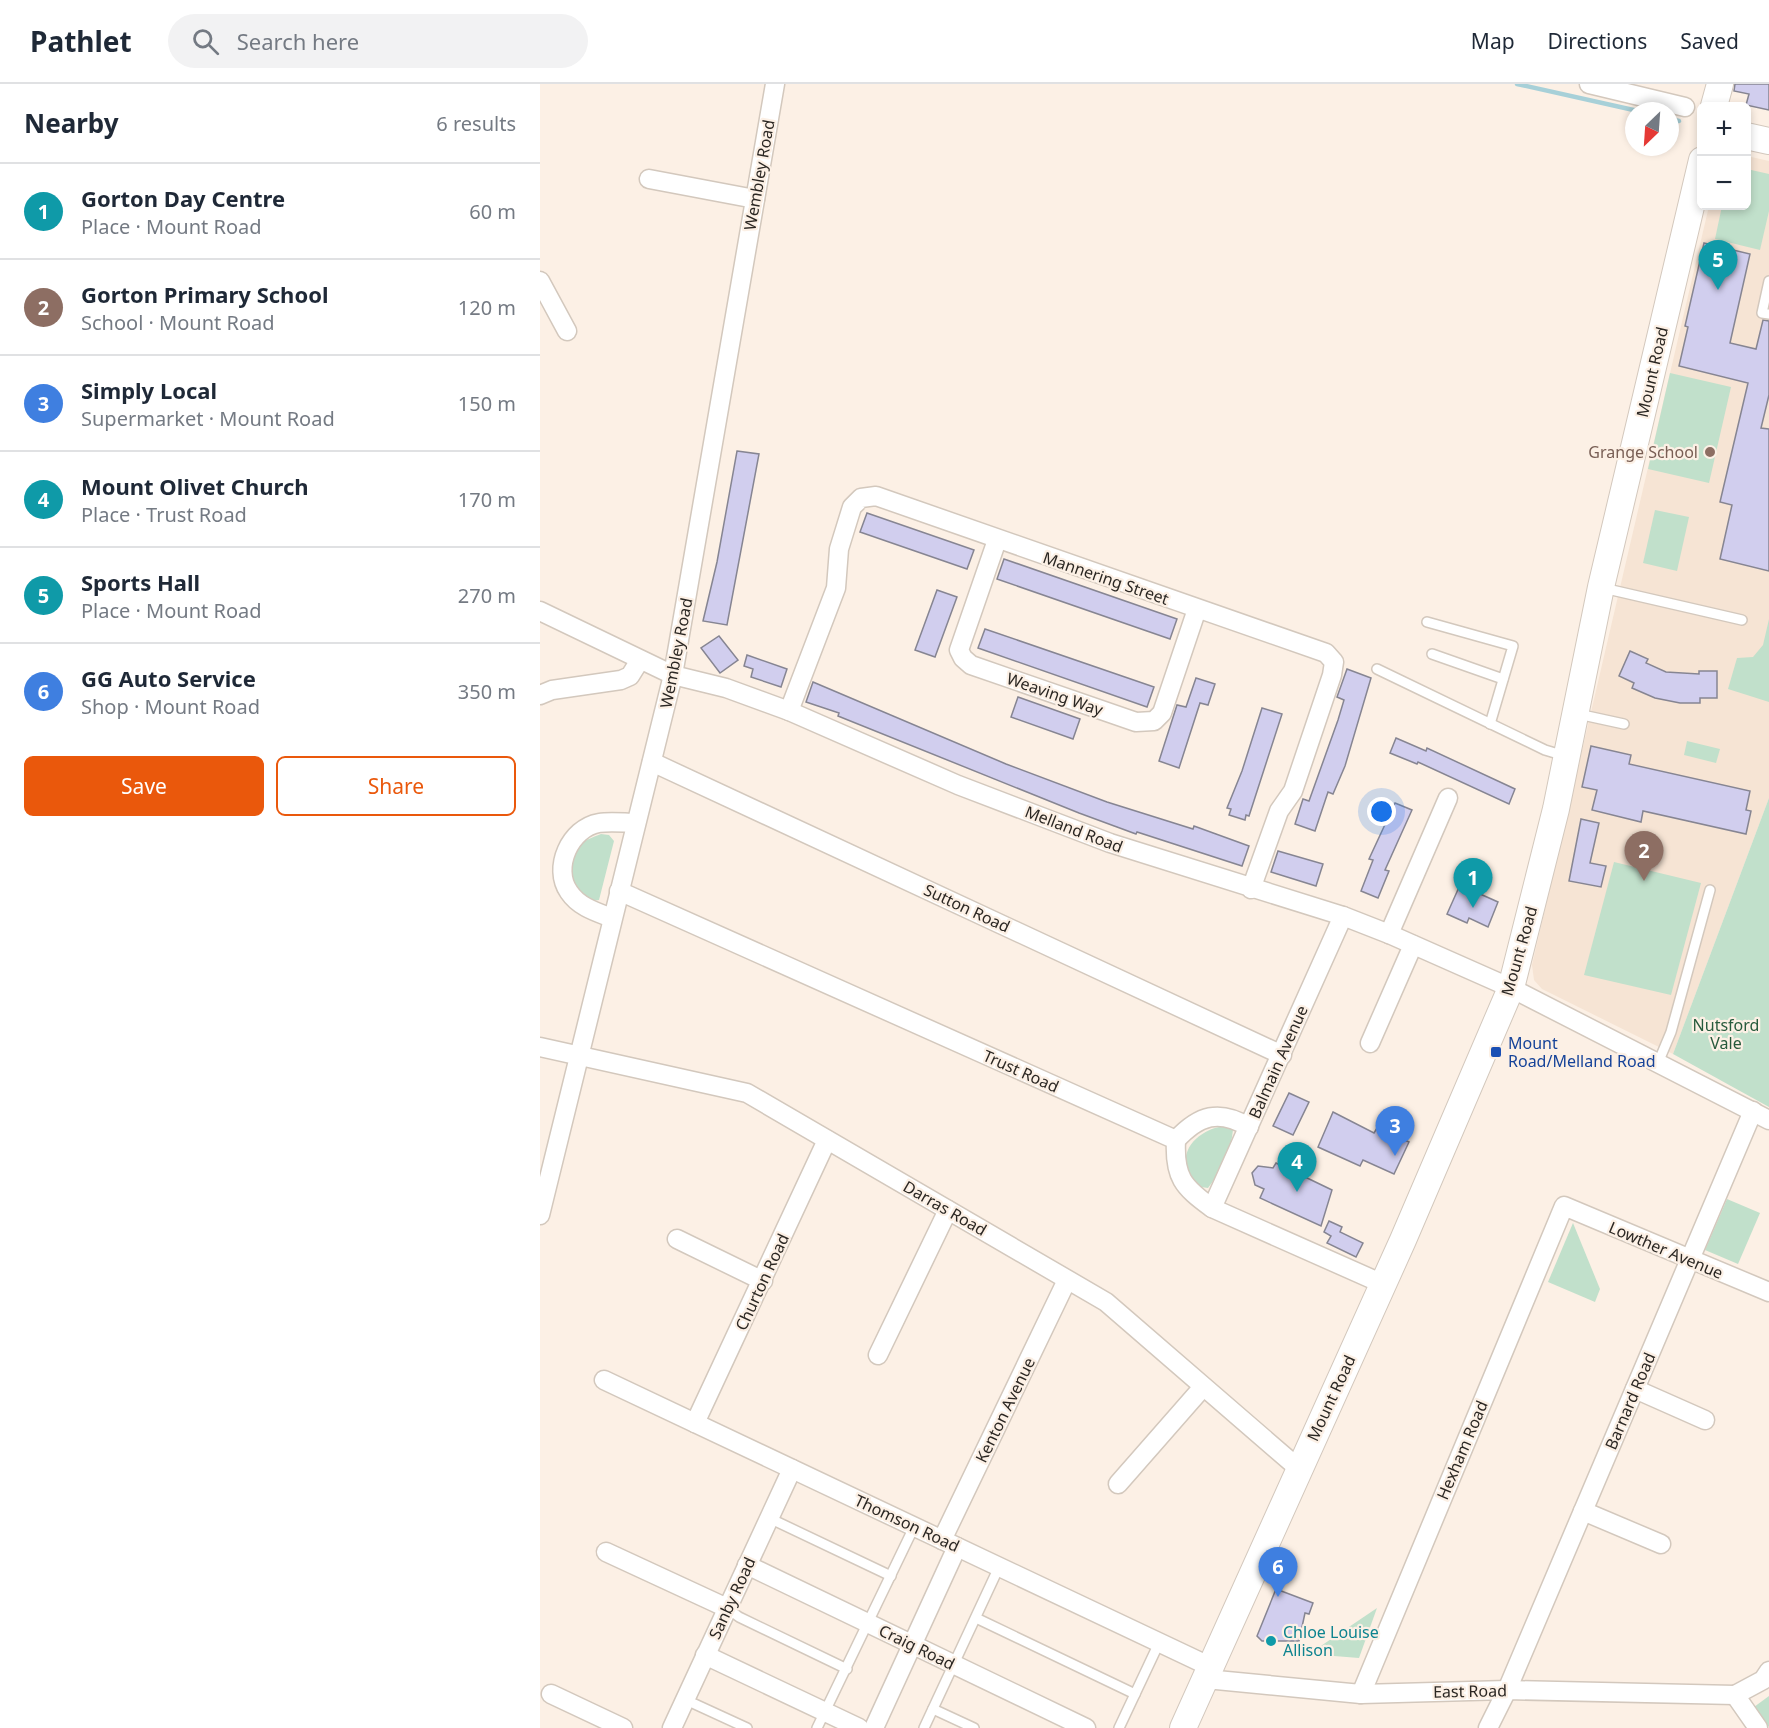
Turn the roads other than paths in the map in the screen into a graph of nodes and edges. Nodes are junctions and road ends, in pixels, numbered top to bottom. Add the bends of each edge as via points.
1 (775, 84) edge
2 (1593, 84) edge
3 (1720, 84) edge
4 (1715, 102) edge
5 (1685, 107) dead end
6 (1751, 137) edge
7 (1769, 141) edge
8 (1697, 177) edge
9 (649, 179) dead end
10 (754, 199) junction
11 (540, 281) edge
12 (1769, 281) edge
13 (1769, 314) edge
14 (567, 330) dead end
15 (997, 540) junction
16 (1601, 587) junction
17 (1197, 609) junction
18 (540, 611) edge
19 (1742, 620) dead end
20 (1427, 622) dead end
21 (1432, 654) dead end
22 (640, 660) junction
23 (1377, 669) dead end
24 (673, 675) junction
25 (1503, 679) junction
26 (540, 695) edge
27 (789, 711) junction
28 (1576, 714) junction
29 (1490, 724) junction
30 (1624, 724) dead end
31 (1567, 756) junction
32 (652, 762) junction
33 (1448, 798) dead end
34 (636, 823) junction
35 (1251, 889) junction
36 (1710, 890) dead end
37 (619, 891) junction
38 (1344, 916) junction
39 (612, 918) junction
40 (1389, 934) junction
41 (1413, 945) junction
42 (1511, 988) junction
43 (1370, 1043) dead end
44 (540, 1047) edge
45 (579, 1055) junction
46 (1282, 1055) junction
47 (1658, 1063) junction
48 (1761, 1116) edge
49 (1249, 1127) junction
50 (827, 1140) junction
51 (1176, 1140) junction
52 (1564, 1206) joint
53 (1212, 1208) junction
54 (948, 1210) junction
55 (540, 1215) edge
56 (677, 1239) dead end
57 (1690, 1261) junction
58 (1067, 1280) junction
59 (763, 1281) junction
60 (1383, 1284) junction
61 (1769, 1293) edge
62 (878, 1355) dead end
63 (604, 1380) dead end
64 (1203, 1387) junction
65 (1635, 1389) junction
66 (1705, 1420) dead end
67 (694, 1423) junction
68 (1298, 1468) junction
69 (792, 1469) junction
70 (1118, 1484) dead end
71 (1583, 1511) junction
72 (769, 1518) junction
73 (914, 1527) junction
74 (949, 1544) junction
75 (1660, 1544) dead end
76 (606, 1552) dead end
77 (747, 1565) junction
78 (999, 1567) junction
79 (891, 1576) junction
80 (728, 1608) junction
81 (976, 1618) junction
82 (869, 1624) junction
83 (1160, 1643) junction
84 (913, 1645) junction
85 (705, 1655) junction
86 (954, 1664) junction
87 (848, 1669) junction
88 (1769, 1671) edge
89 (1208, 1673) junction
90 (1507, 1690) junction
91 (551, 1694) dead end
92 (1135, 1694) junction
93 (1361, 1694) junction
94 (1735, 1695) junction
95 (686, 1700) junction
96 (933, 1709) junction
97 (821, 1720) edge
98 (623, 1728) edge
99 (672, 1728) edge
100 (747, 1728) edge
101 (859, 1728) edge
102 (874, 1728) edge
103 (924, 1728) edge
104 (974, 1728) edge
105 (1086, 1728) edge
106 (1119, 1728) edge
107 (1183, 1728) edge
108 (1488, 1728) edge
109 (1758, 1728) edge

1 - 10 street, Wembley Road
2 - 5 street
3 - 4 main road
6 - 7 main road
8 - 16 main road, Mount Road
9 - 10 street
10 - 24 street, Wembley Road
11 - 14 street
12 - 13 lane via 1762,313
15 - 17 street, Mannering Street
15 - 17 street, Weaving Way via 959,650 963,658 971,665 1136,722 1154,721 1162,713
15 - 27 street, Mannering Street via 876,496 861,498 852,507 843,530 836,588
16 - 19 lane
16 - 28 main road, Mount Road
17 - 35 street, Mannering Street via 1326,653 1334,662 1293,792 1279,812
18 - 22 street, Melland Road
20 - 25 lane via 1513,646
21 - 25 lane
22 - 24 street, Melland Road
22 - 26 street via 630,676 621,680
23 - 29 lane
24 - 27 street, Melland Road via 726,688
24 - 32 street, Wembley Road
25 - 29 lane
27 - 35 street, Melland Road via 958,784 1110,843
28 - 30 lane
28 - 31 main road, Mount Road
29 - 31 lane
31 - 42 main road, Mount Road
32 - 34 street, Wembley Road
32 - 46 street, Sutton Road
33 - 40 street
34 - 37 street, Wembley Road
34 - 39 street via 598,823 584,830 572,839 561,871 568,891 580,905
35 - 38 street, Melland Road
36 - 47 lane via 1671,1032
37 - 39 street, Wembley Road
37 - 51 street, Trust Road
38 - 40 street, Melland Road
38 - 46 street, Balmain Avenue
39 - 45 street, Wembley Road
40 - 41 street, Melland Road
41 - 42 street, Melland Road
41 - 43 street
42 - 47 street, Melland Road
42 - 60 main road, Mount Road
44 - 45 street, Darras Road
45 - 50 street, Darras Road via 747,1093
45 - 55 street, Wembley Road
46 - 49 street, Balmain Avenue
47 - 48 street, Melland Road
48 - 57 street, Barnard Road
49 - 51 street via 1227,1116 1206,1118
49 - 53 street, Balmain Avenue
50 - 54 street, Darras Road
50 - 59 street, Churton Road
51 - 53 street via 1178,1175 1190,1192
52 - 57 street, Lowther Avenue
52 - 93 street, Hexham Road
53 - 60 street
54 - 58 street, Darras Road
54 - 62 street
56 - 59 street
57 - 61 street, Lowther Avenue
57 - 65 street, Barnard Road
58 - 64 street, Darras Road via 1106,1302
58 - 74 street, Kenton Avenue
59 - 67 street, Churton Road
60 - 68 main road, Mount Road
63 - 67 street, Thomson Road
64 - 68 street, Darras Road
64 - 70 street
65 - 66 street
65 - 71 street, Barnard Road
67 - 69 street, Thomson Road
68 - 89 main road, Mount Road
69 - 72 street, Sanby Road
69 - 73 street, Thomson Road
71 - 75 street
71 - 90 street, Barnard Road
72 - 77 street, Sanby Road
72 - 79 lane
73 - 74 street, Thomson Road
73 - 79 lane
74 - 78 street, Thomson Road
74 - 84 street, Kenton Avenue
76 - 80 street
77 - 80 street, Sanby Road
77 - 82 street, Craig Road
78 - 81 lane
78 - 83 street, Thomson Road
79 - 82 lane
80 - 85 street, Sanby Road
80 - 87 lane
81 - 86 lane
81 - 92 lane
82 - 84 street, Craig Road
82 - 87 lane
83 - 89 street, Thomson Road
83 - 92 lane
84 - 86 street, Craig Road
84 - 102 street, Kenton Avenue
85 - 95 street, Sanby Road
85 - 97 street
86 - 96 lane
86 - 105 street, Craig Road
87 - 97 lane
88 - 94 street via 1763,1680
89 - 93 street, East Road
89 - 107 main road, Mount Road
90 - 93 street, East Road
90 - 94 street, East Road
90 - 108 street, Barnard Road
91 - 98 street
92 - 106 lane
94 - 109 street
95 - 99 street, Sanby Road
95 - 100 lane
96 - 103 lane
96 - 104 lane
97 - 101 street

